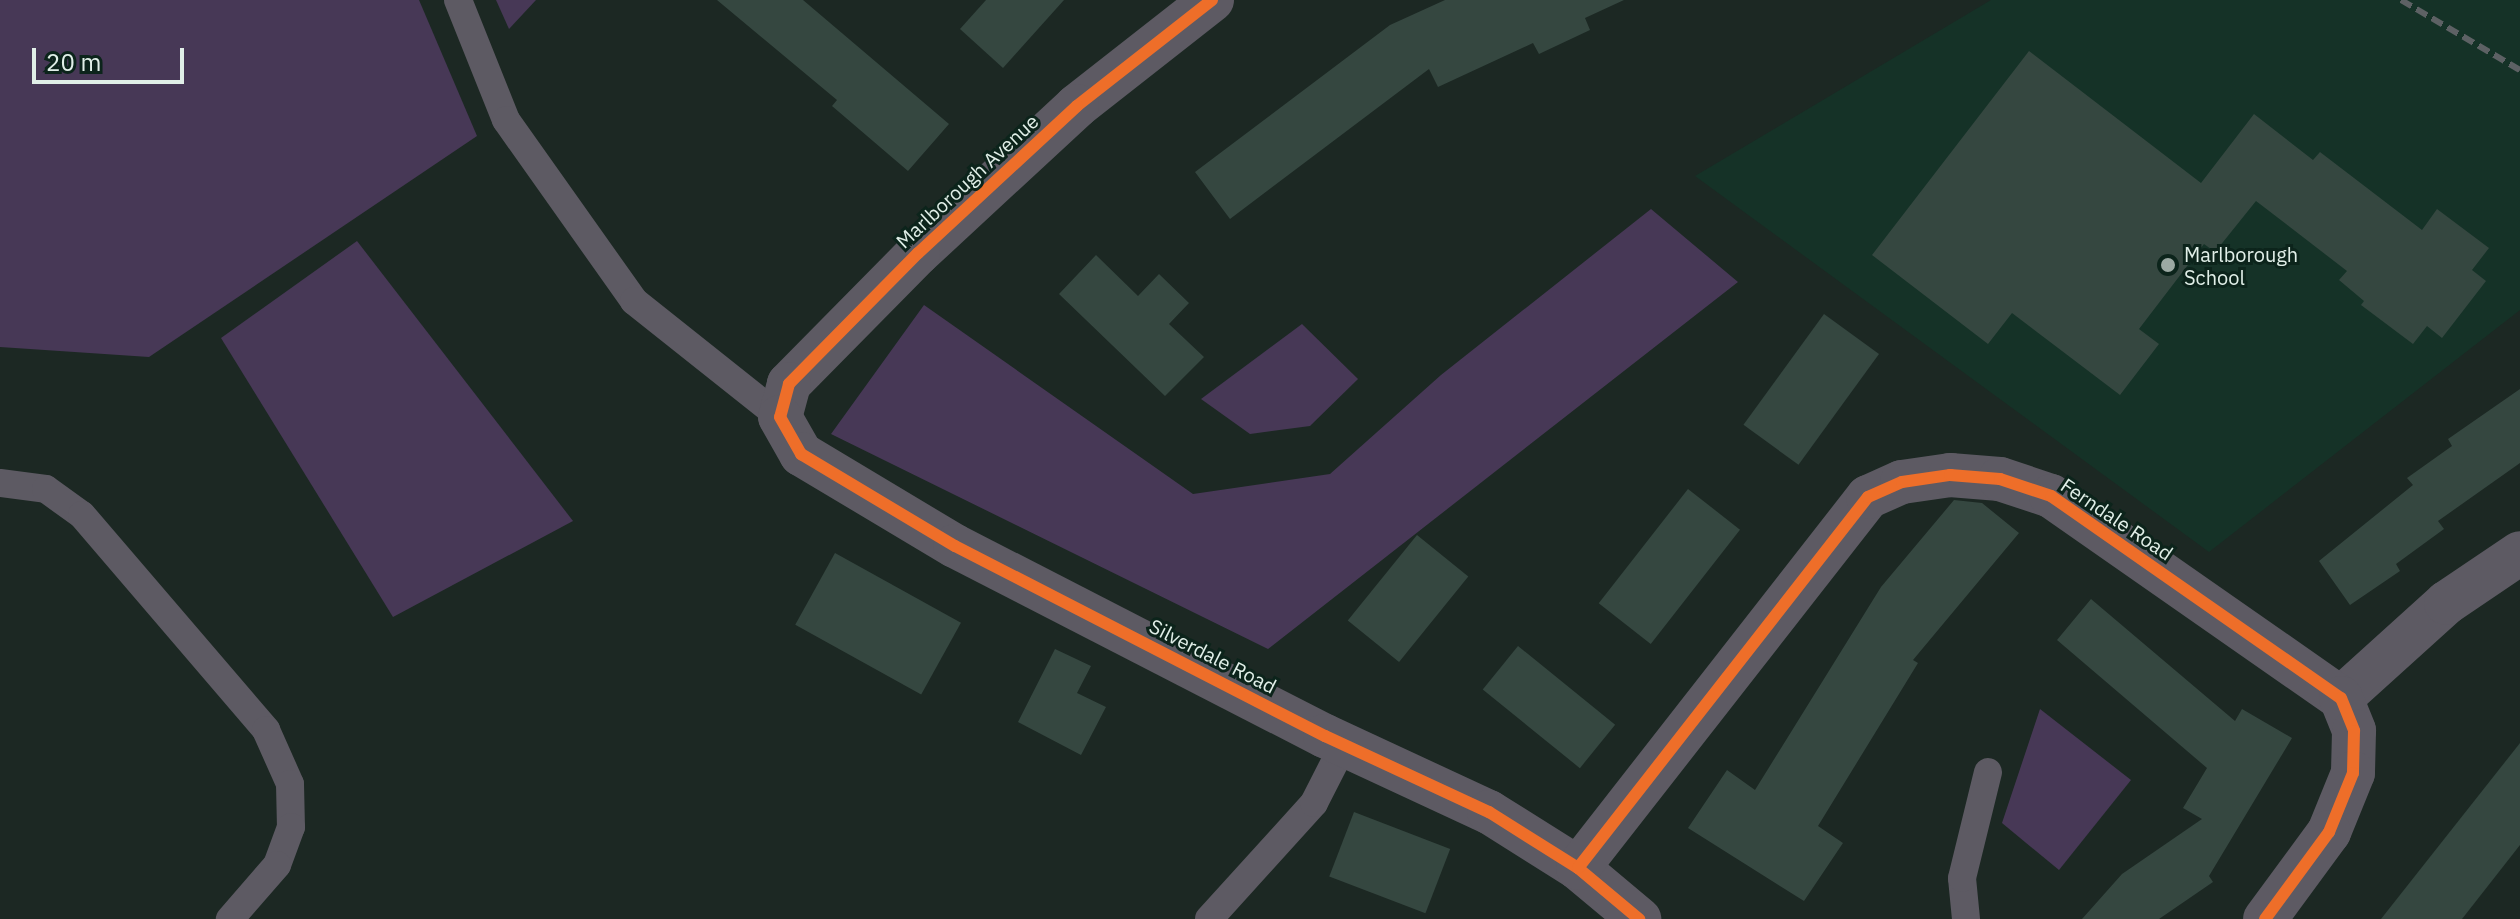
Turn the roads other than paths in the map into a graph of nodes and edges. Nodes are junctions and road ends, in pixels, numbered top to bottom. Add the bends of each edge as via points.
1 (458, 0) edge
2 (1212, 0) edge
3 (780, 417) junction
4 (0, 483) edge
5 (2520, 553) edge
6 (2341, 698) junction
7 (1344, 744) junction
8 (1988, 772) dead end
9 (1578, 868) junction
10 (230, 919) edge
11 (1209, 919) edge
12 (1639, 919) edge
13 (1966, 919) edge
14 (2265, 919) edge

1 - 3 lane via 506,120 634,301
2 - 3 street, Marlborough Avenue via 1077,106 918,253 789,384
3 - 7 street, Silverdale Road via 801,454 955,546
4 - 10 lane via 46,489 82,515 266,730 290,784 291,827 277,865
5 - 6 street via 2446,603
6 - 9 street, Ferndale Road via 2051,496 2000,479 1950,475 1902,482 1868,497
6 - 14 street via 2354,731 2353,773 2329,832
7 - 9 street, Silverdale Road via 1489,812
7 - 11 lane via 1314,803
8 - 13 lane via 1962,878
9 - 12 street, Silverdale Road

